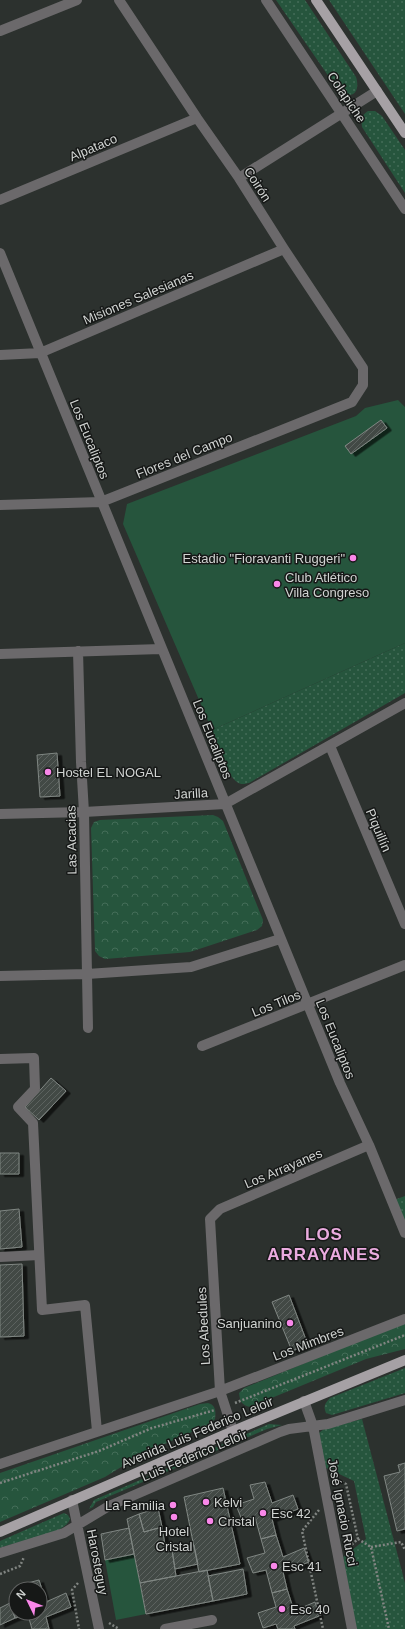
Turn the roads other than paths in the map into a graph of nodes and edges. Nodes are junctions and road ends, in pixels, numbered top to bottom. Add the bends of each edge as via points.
1 (77, 0) edge
2 (119, 0) edge
3 (266, 0) edge
4 (316, 0) edge
5 (0, 31) edge
6 (377, 91) junction
7 (342, 113) junction
8 (197, 118) junction
9 (405, 132) edge
10 (239, 178) junction
11 (0, 200) edge
12 (405, 208) edge
13 (284, 249) junction
14 (0, 253) edge
15 (40, 353) junction
16 (0, 355) edge
17 (363, 385) joint
18 (101, 502) junction
19 (0, 505) edge
20 (161, 649) junction
21 (78, 651) junction
22 (0, 654) edge
23 (405, 703) edge
24 (330, 746) junction
25 (225, 804) junction
26 (84, 812) junction
27 (0, 814) edge
28 (405, 924) edge
29 (280, 939) junction
30 (405, 965) edge
31 (87, 974) junction
32 (0, 976) edge
33 (307, 1004) junction
34 (88, 1028) dead end
35 (202, 1046) dead end
36 (0, 1059) edge
37 (369, 1146) junction
38 (210, 1219) joint
39 (405, 1233) edge
40 (39, 1255) junction
41 (0, 1257) edge
42 (405, 1319) edge
43 (405, 1360) edge
44 (220, 1391) junction
45 (405, 1400) edge
46 (304, 1401) junction
47 (313, 1426) junction
48 (232, 1430) junction
49 (97, 1431) junction
50 (0, 1464) edge
51 (72, 1500) junction
52 (78, 1524) junction
53 (0, 1532) edge
54 (0, 1553) edge
55 (212, 1620) dead end
56 (99, 1629) edge
57 (165, 1629) edge
58 (352, 1629) edge

1 - 5 street
2 - 8 street, Coirón
3 - 7 street, Colapiche
4 - 6 main road
6 - 7 street
6 - 9 main road
7 - 10 street
7 - 12 street, Colapiche
8 - 10 street, Coirón
8 - 11 street, Alpataco
10 - 13 street, Coirón
13 - 15 street, Misiones Salesianas
13 - 17 street, Coirón via 363,368
14 - 15 street, Los Eucaliptos
15 - 16 street, Misiones Salesianas
15 - 18 street, Los Eucaliptos
17 - 18 street, Flores del Campo via 352,402
18 - 19 street, Flores del Campo
18 - 20 street, Los Eucaliptos
20 - 21 street
20 - 25 street, Los Eucaliptos
21 - 22 street
21 - 26 street, Las Acacias
23 - 24 street, Jarilla
24 - 25 street, Jarilla
24 - 28 street, Piquillín
25 - 26 street, Jarilla
25 - 29 street, Los Eucaliptos
26 - 27 street, Jarilla
26 - 31 street, Las Acacias
29 - 31 street via 191,967
29 - 33 street, Los Eucaliptos
30 - 33 street, Los Tilos
31 - 32 street
31 - 34 street, Las Acacias
33 - 35 street, Los Tilos
33 - 37 street, Los Eucaliptos
36 - 40 street via 34,1058 35,1089 18,1107 32,1123
37 - 38 street, Los Arrayanes via 220,1209
37 - 39 street, Los Eucaliptos
38 - 44 street, Los Abedules
40 - 41 street
40 - 49 street via 42,1310 85,1305
42 - 44 street, Los Mimbres
43 - 46 main road, Avenida Luis Federico Leloir
44 - 48 street, Los Abedules
44 - 49 street
45 - 47 street, Luis Federico Leloir via 328,1424
46 - 47 street, José Ignacio Rucci
46 - 48 main road, Avenida Luis Federico Leloir
47 - 52 street, Luis Federico Leloir via 280,1432 109,1506
47 - 58 street, José Ignacio Rucci
48 - 51 main road, Avenida Luis Federico Leloir
49 - 50 street
51 - 52 street, Harosteguy
51 - 53 main road, Avenida Luis Federico Leloir
52 - 54 street, Luis Federico Leloir via 64,1532
52 - 56 street, Harosteguy
55 - 57 street

